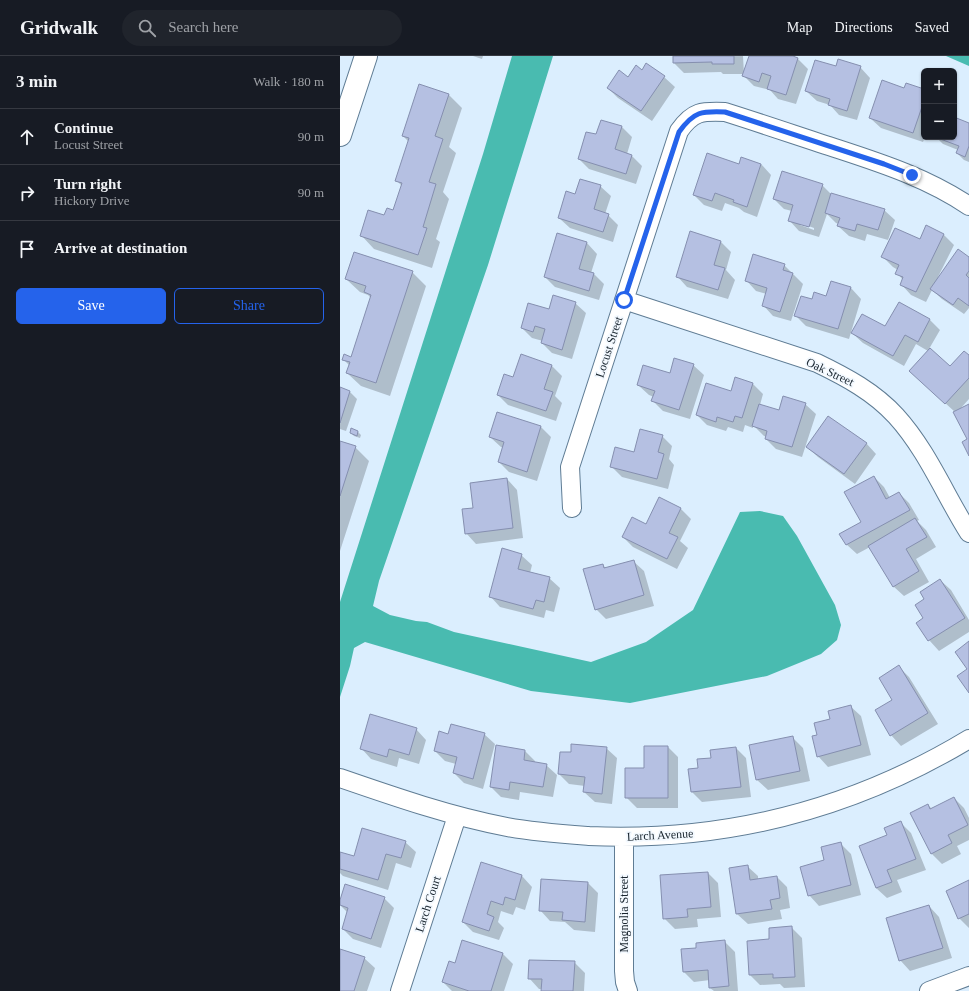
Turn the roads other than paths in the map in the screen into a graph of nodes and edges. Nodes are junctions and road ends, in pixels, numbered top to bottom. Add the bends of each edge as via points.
1 (366, 56) edge
2 (340, 135) edge
3 (969, 206) edge
4 (624, 300) junction
5 (572, 508) dead end
6 (969, 533) edge
7 (969, 739) edge
8 (340, 778) edge
9 (457, 816) junction
10 (624, 837) junction
11 (966, 982) edge
12 (400, 991) edge
13 (628, 991) edge
14 (929, 991) edge

1 - 2 main road
3 - 4 street, Locust Street via 938,187 884,164 725,112 706,111 695,115 679,132
4 - 5 street, Locust Street via 570,467
4 - 6 street, Oak Street via 817,363 865,390 896,417 914,438
7 - 10 street, Larch Avenue via 900,776 821,807 774,820 726,829 678,835
8 - 9 street, Larch Avenue
9 - 10 street, Larch Avenue via 556,834
9 - 12 street, Larch Court
10 - 13 street, Magnolia Street via 624,971
11 - 14 street

